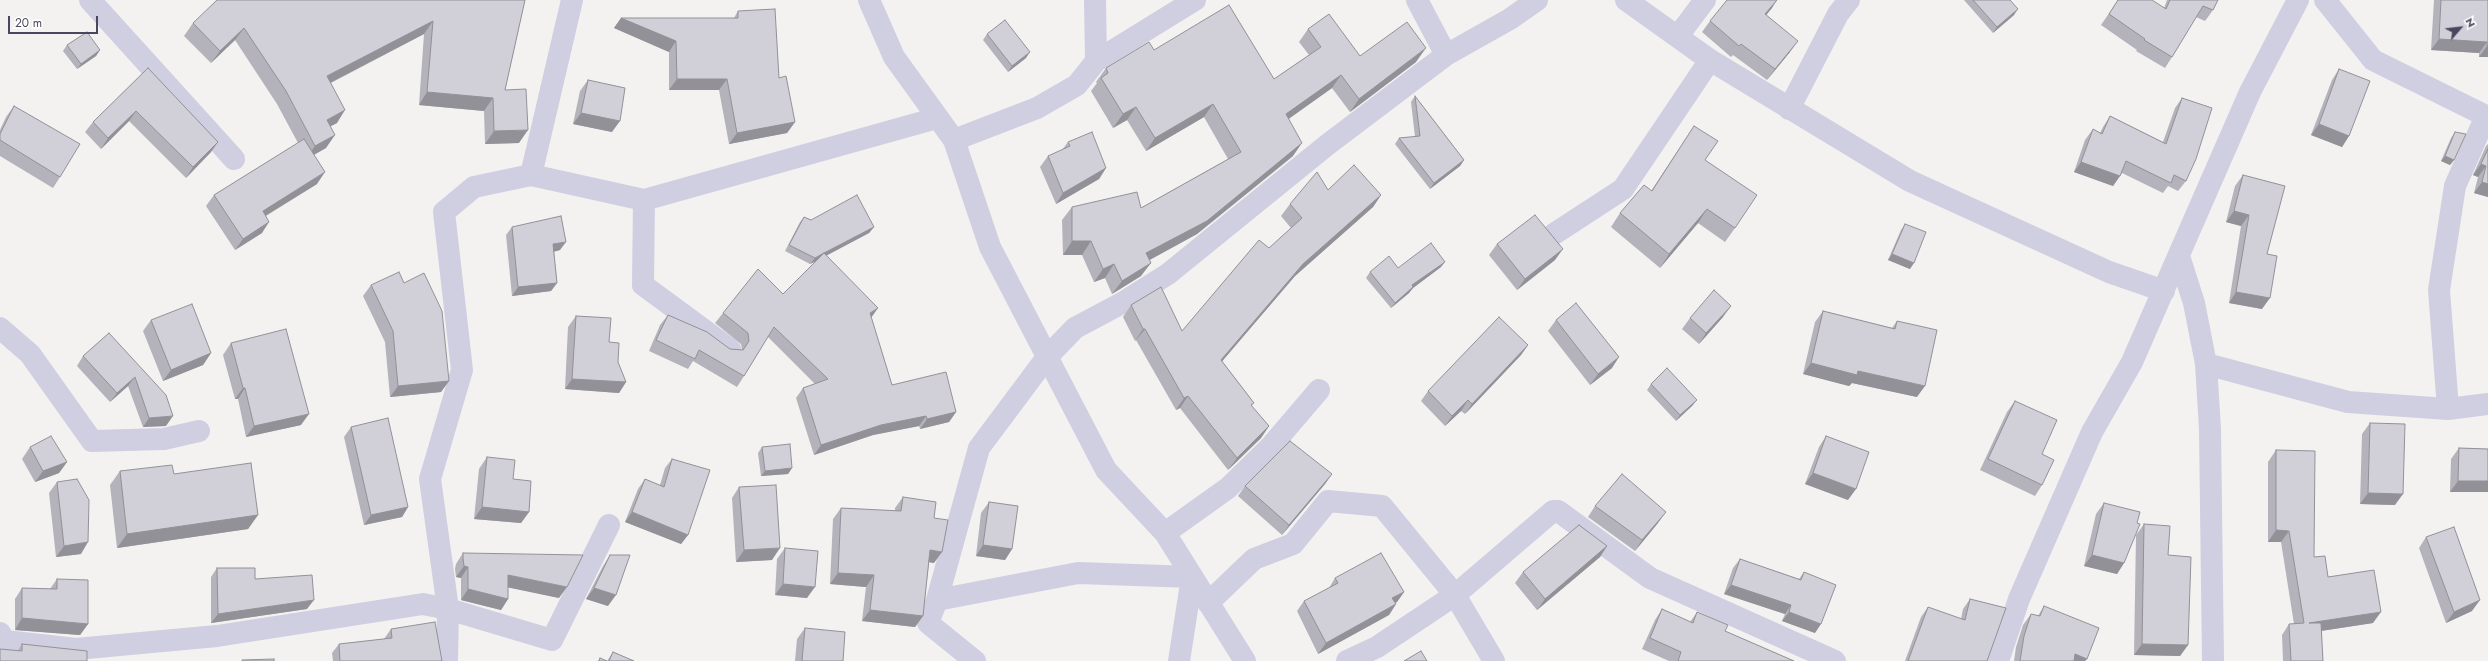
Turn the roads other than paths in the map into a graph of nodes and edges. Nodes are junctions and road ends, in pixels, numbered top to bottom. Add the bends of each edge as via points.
1 (90, 0) edge
2 (572, 0) edge
3 (869, 0) edge
4 (1095, 0) edge
5 (1195, 0) edge
6 (1416, 0) edge
7 (1537, 0) edge
8 (1626, 0) edge
9 (1705, 0) edge
10 (1849, 0) edge
11 (2298, 0) edge
12 (2325, 0) edge
13 (1678, 36) junction
14 (1446, 55) junction
15 (1710, 60) junction
16 (1096, 61) junction
17 (1789, 109) junction
18 (2487, 116) edge
19 (937, 118) junction
20 (954, 140) junction
21 (234, 159) dead end
22 (530, 175) junction
23 (644, 200) junction
24 (1554, 234) dead end
25 (2179, 256) junction
26 (2164, 291) junction
27 (0, 328) edge
28 (730, 349) edge
29 (1047, 357) junction
30 (2206, 364) junction
31 (1319, 390) dead end
32 (2488, 404) edge
33 (2448, 409) junction
34 (199, 431) dead end
35 (609, 525) dead end
36 (1165, 533) junction
37 (1192, 577) junction
38 (1455, 595) junction
39 (937, 600) junction
40 (1208, 603) junction
41 (448, 609) junction
42 (0, 633) edge
43 (447, 661) edge
44 (975, 661) edge
45 (1179, 661) edge
46 (1245, 661) edge
47 (1347, 661) edge
48 (1494, 661) edge
49 (1836, 661) edge
50 (1998, 661) edge
51 (2213, 661) edge

1 - 21 street
2 - 22 street
3 - 19 street via 894,56
4 - 16 street
5 - 16 street
6 - 14 street
7 - 14 street via 1510,19
8 - 13 street
9 - 13 street
10 - 17 street via 1838,14
11 - 25 street via 2250,92
12 - 18 street via 2373,60
13 - 15 street
14 - 29 street via 1327,145 1168,274 1075,328
15 - 17 street
15 - 24 street via 1623,189
16 - 20 street via 1077,85 1037,108
17 - 26 street via 1910,181 2108,272
18 - 33 street via 2455,186 2439,290
19 - 20 street
19 - 23 street
20 - 29 street via 990,247
22 - 23 street
22 - 41 street via 474,187 444,212 462,370 430,479
23 - 28 street via 643,285
25 - 26 street
25 - 30 street via 2194,303
26 - 50 street via 2132,362 2092,432 2019,599
27 - 34 street via 30,354 92,441 164,439
29 - 36 street via 1106,470
29 - 39 street via 978,448
30 - 33 street via 2348,402
30 - 51 street via 2210,430
31 - 36 street via 1272,445 1228,488
32 - 33 street
35 - 41 street via 552,640
36 - 37 street
37 - 39 street via 1078,573
37 - 40 street
37 - 45 street
38 - 40 street via 1382,506 1328,501 1293,544 1254,559
38 - 47 street via 1377,647
38 - 48 street
38 - 49 street via 1548,513 1558,511 1650,578
39 - 44 street via 928,623
40 - 46 street
41 - 42 street via 423,604 217,636 76,649 5,641
41 - 43 street

